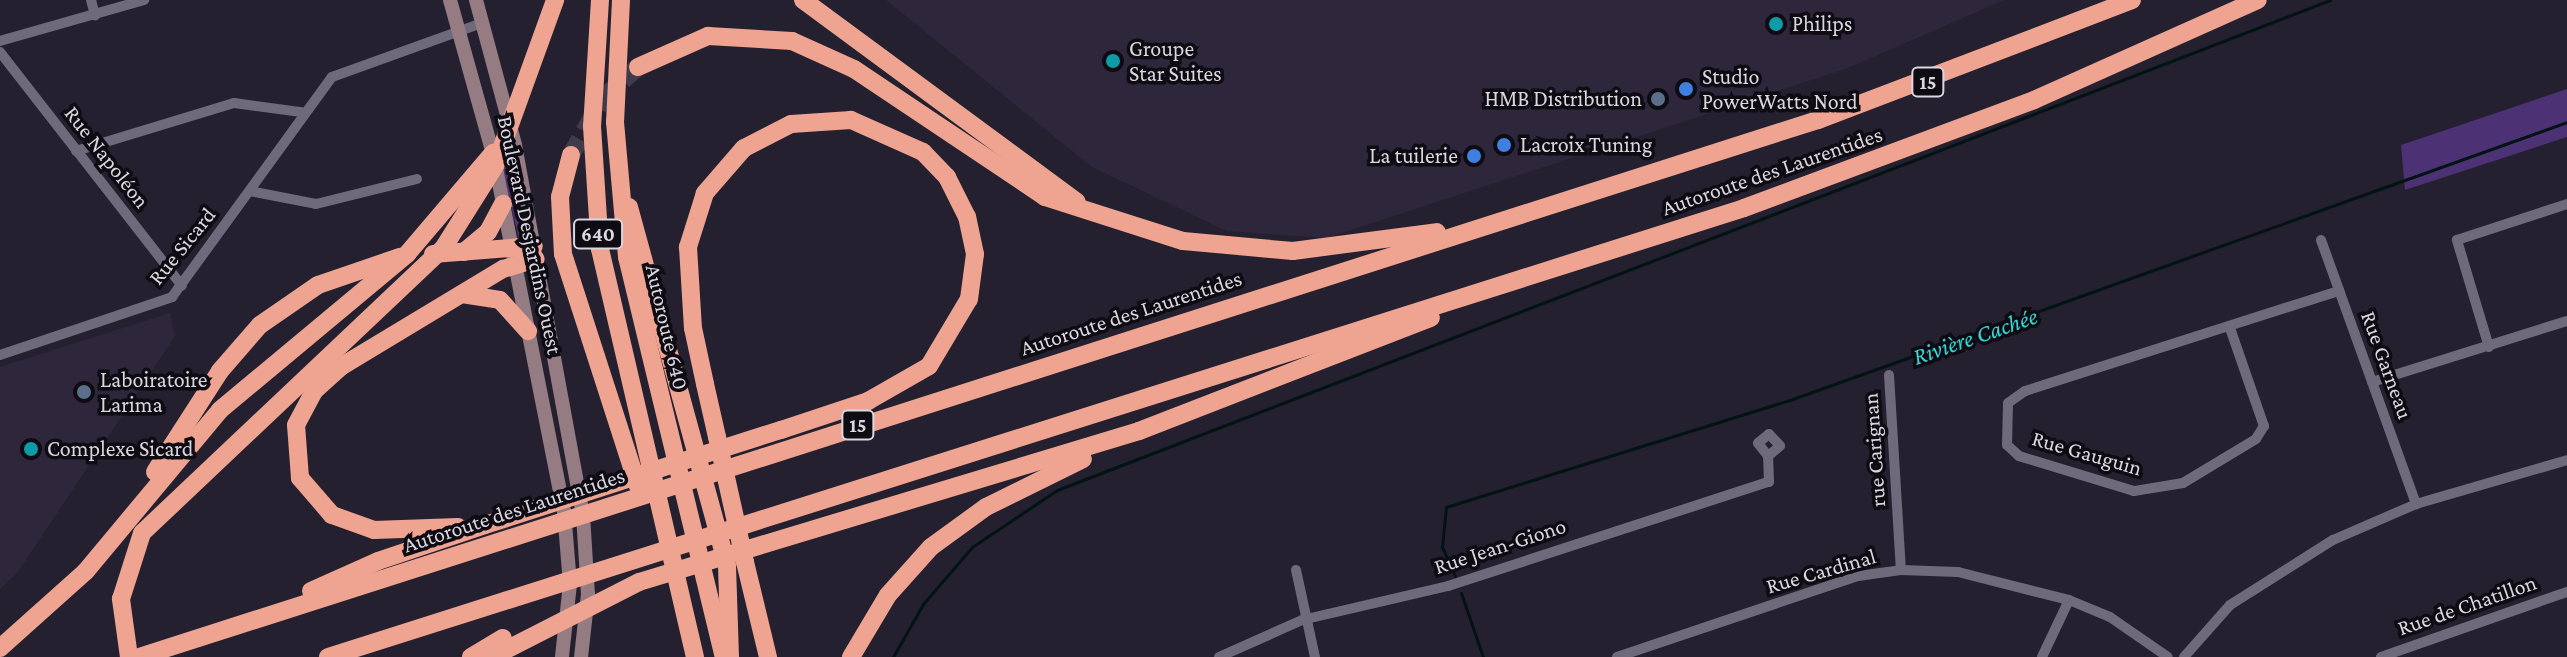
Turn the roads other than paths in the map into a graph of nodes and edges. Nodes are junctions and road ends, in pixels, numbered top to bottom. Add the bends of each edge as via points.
1 (91, 0) edge
2 (144, 0) edge
3 (450, 0) edge
4 (476, 0) edge
5 (555, 0) edge
6 (600, 0) edge
7 (621, 0) edge
8 (803, 0) edge
9 (821, 0) edge
10 (2132, 0) edge
11 (2258, 0) edge
12 (95, 15) junction
13 (482, 23) junction
14 (850, 28) junction
15 (459, 30) junction
16 (0, 41) edge
17 (0, 52) edge
18 (638, 67) tunnel mouth
19 (301, 112) junction
20 (76, 151) junction
21 (571, 155) tunnel mouth
22 (616, 158) junction
23 (417, 179) dead end
24 (250, 191) junction
25 (473, 191) junction
26 (503, 204) junction
27 (2567, 204) edge
28 (1103, 218) junction
29 (1492, 224) junction
30 (2321, 240) dead end
31 (464, 252) junction
32 (535, 253) junction
33 (513, 257) junction
34 (1505, 285) junction
35 (182, 286) junction
36 (2339, 291) junction
37 (462, 294) junction
38 (2567, 321) edge
39 (2230, 328) junction
40 (528, 331) junction
41 (2489, 347) junction
42 (0, 355) edge
43 (1889, 375) dead end
44 (2372, 382) junction
45 (1139, 431) junction
46 (1768, 456) dead end
47 (2567, 460) edge
48 (638, 465) junction
49 (2416, 504) junction
50 (133, 514) junction
51 (485, 525) junction
52 (640, 558) junction
53 (1296, 570) dead end
54 (1901, 570) junction
55 (2566, 596) edge
56 (2069, 600) junction
57 (1302, 620) junction
58 (224, 629) junction
59 (0, 648) edge
60 (129, 657) edge
61 (139, 657) edge
62 (328, 657) edge
63 (471, 657) edge
64 (492, 657) edge
65 (562, 657) edge
66 (581, 657) edge
67 (695, 657) edge
68 (724, 657) edge
69 (730, 657) edge
70 (768, 657) edge
71 (851, 657) edge
72 (1219, 657) edge
73 (1315, 657) edge
74 (1617, 657) edge
75 (2042, 657) edge
76 (2168, 657) edge
77 (2184, 657) edge
78 (2381, 657) edge

1 - 12 street
2 - 12 street
3 - 15 street, Boulevard Desjardins Ouest
4 - 13 street, Boulevard Desjardins Ouest
5 - 25 highway via 507,136
6 - 48 highway, 640 via 592,116 597,228
7 - 22 highway, Autoroute 640 / 640
8 - 14 highway
9 - 14 highway
10 - 29 highway, Autoroute des Laurentides / 15 via 1885,97
11 - 34 highway, Autoroute des Laurentides via 1869,164
12 - 16 street
13 - 15 street, Rue Sicard
13 - 32 street, Boulevard Desjardins Ouest
14 - 28 highway via 1006,153
15 - 19 street, Rue Sicard via 332,77
15 - 26 street, Boulevard Desjardins Ouest
17 - 20 street, Rue Napoléon
18 - 28 highway via 708,36 792,41 854,69 1034,191
19 - 20 street via 234,103
19 - 24 street, Rue Sicard
20 - 35 street, Rue Napoléon
21 - 48 highway via 560,197 561,243
22 - 68 highway, Autoroute 640 / 640 via 630,276
22 - 69 highway via 732,590
23 - 24 street via 316,204
24 - 35 street, Rue Sicard
25 - 50 highway via 381,276 233,397
25 - 60 highway via 452,236 417,275 154,516 128,564 122,627
26 - 31 highway via 488,232
26 - 33 street, Boulevard Desjardins Ouest
27 - 41 street via 2457,240
28 - 29 highway via 1183,241 1271,251
29 - 58 highway, Autoroute des Laurentides / 15
30 - 36 street, Rue Garneau
31 - 33 highway
31 - 50 highway via 364,266 271,316 208,387
32 - 33 highway
32 - 66 street, Boulevard Desjardins Ouest via 587,549
33 - 37 highway
33 - 40 street, Boulevard Desjardins Ouest
34 - 45 highway via 1365,349
34 - 52 highway, Autoroute des Laurentides
35 - 42 street, Rue Sicard via 157,307
36 - 39 street, Rue Gauguin
36 - 44 street, Rue Garneau
37 - 40 highway via 500,300
37 - 51 highway via 322,383 299,417 294,457 315,501 354,525 398,531
38 - 41 street
39 - 39 street, Rue Gauguin via 2025,391 2008,403 2007,445 2019,456 2134,491 2183,483 2256,439 2264,426
40 - 65 street, Boulevard Desjardins Ouest via 569,555
41 - 44 street
43 - 54 street, rue Carignan
44 - 49 street, Rue Garneau
45 - 64 highway via 639,582
45 - 71 highway via 950,532 888,595
46 - 57 street, Rue Jean-Giono via 1769,482 1448,586
47 - 49 street
48 - 67 highway
49 - 77 street via 2276,572 2230,605
50 - 59 highway via 71,587
51 - 58 highway via 378,561
51 - 70 highway via 868,401 929,366 966,311 975,254 959,196 914,145 863,122 804,121 752,142 709,185 692,225 687,270 717,437 745,562
52 - 62 highway, Autoroute des Laurentides
52 - 63 highway
53 - 57 street
54 - 56 street, Rue Cardinal via 1958,572
54 - 74 street, Rue Cardinal via 1831,584
55 - 78 street, Rue de Chatillon
56 - 75 street
56 - 76 street, Rue Cardinal via 2110,617
57 - 72 street, Rue Jean-Giono
57 - 73 street
58 - 61 highway, Autoroute des Laurentides / 15

